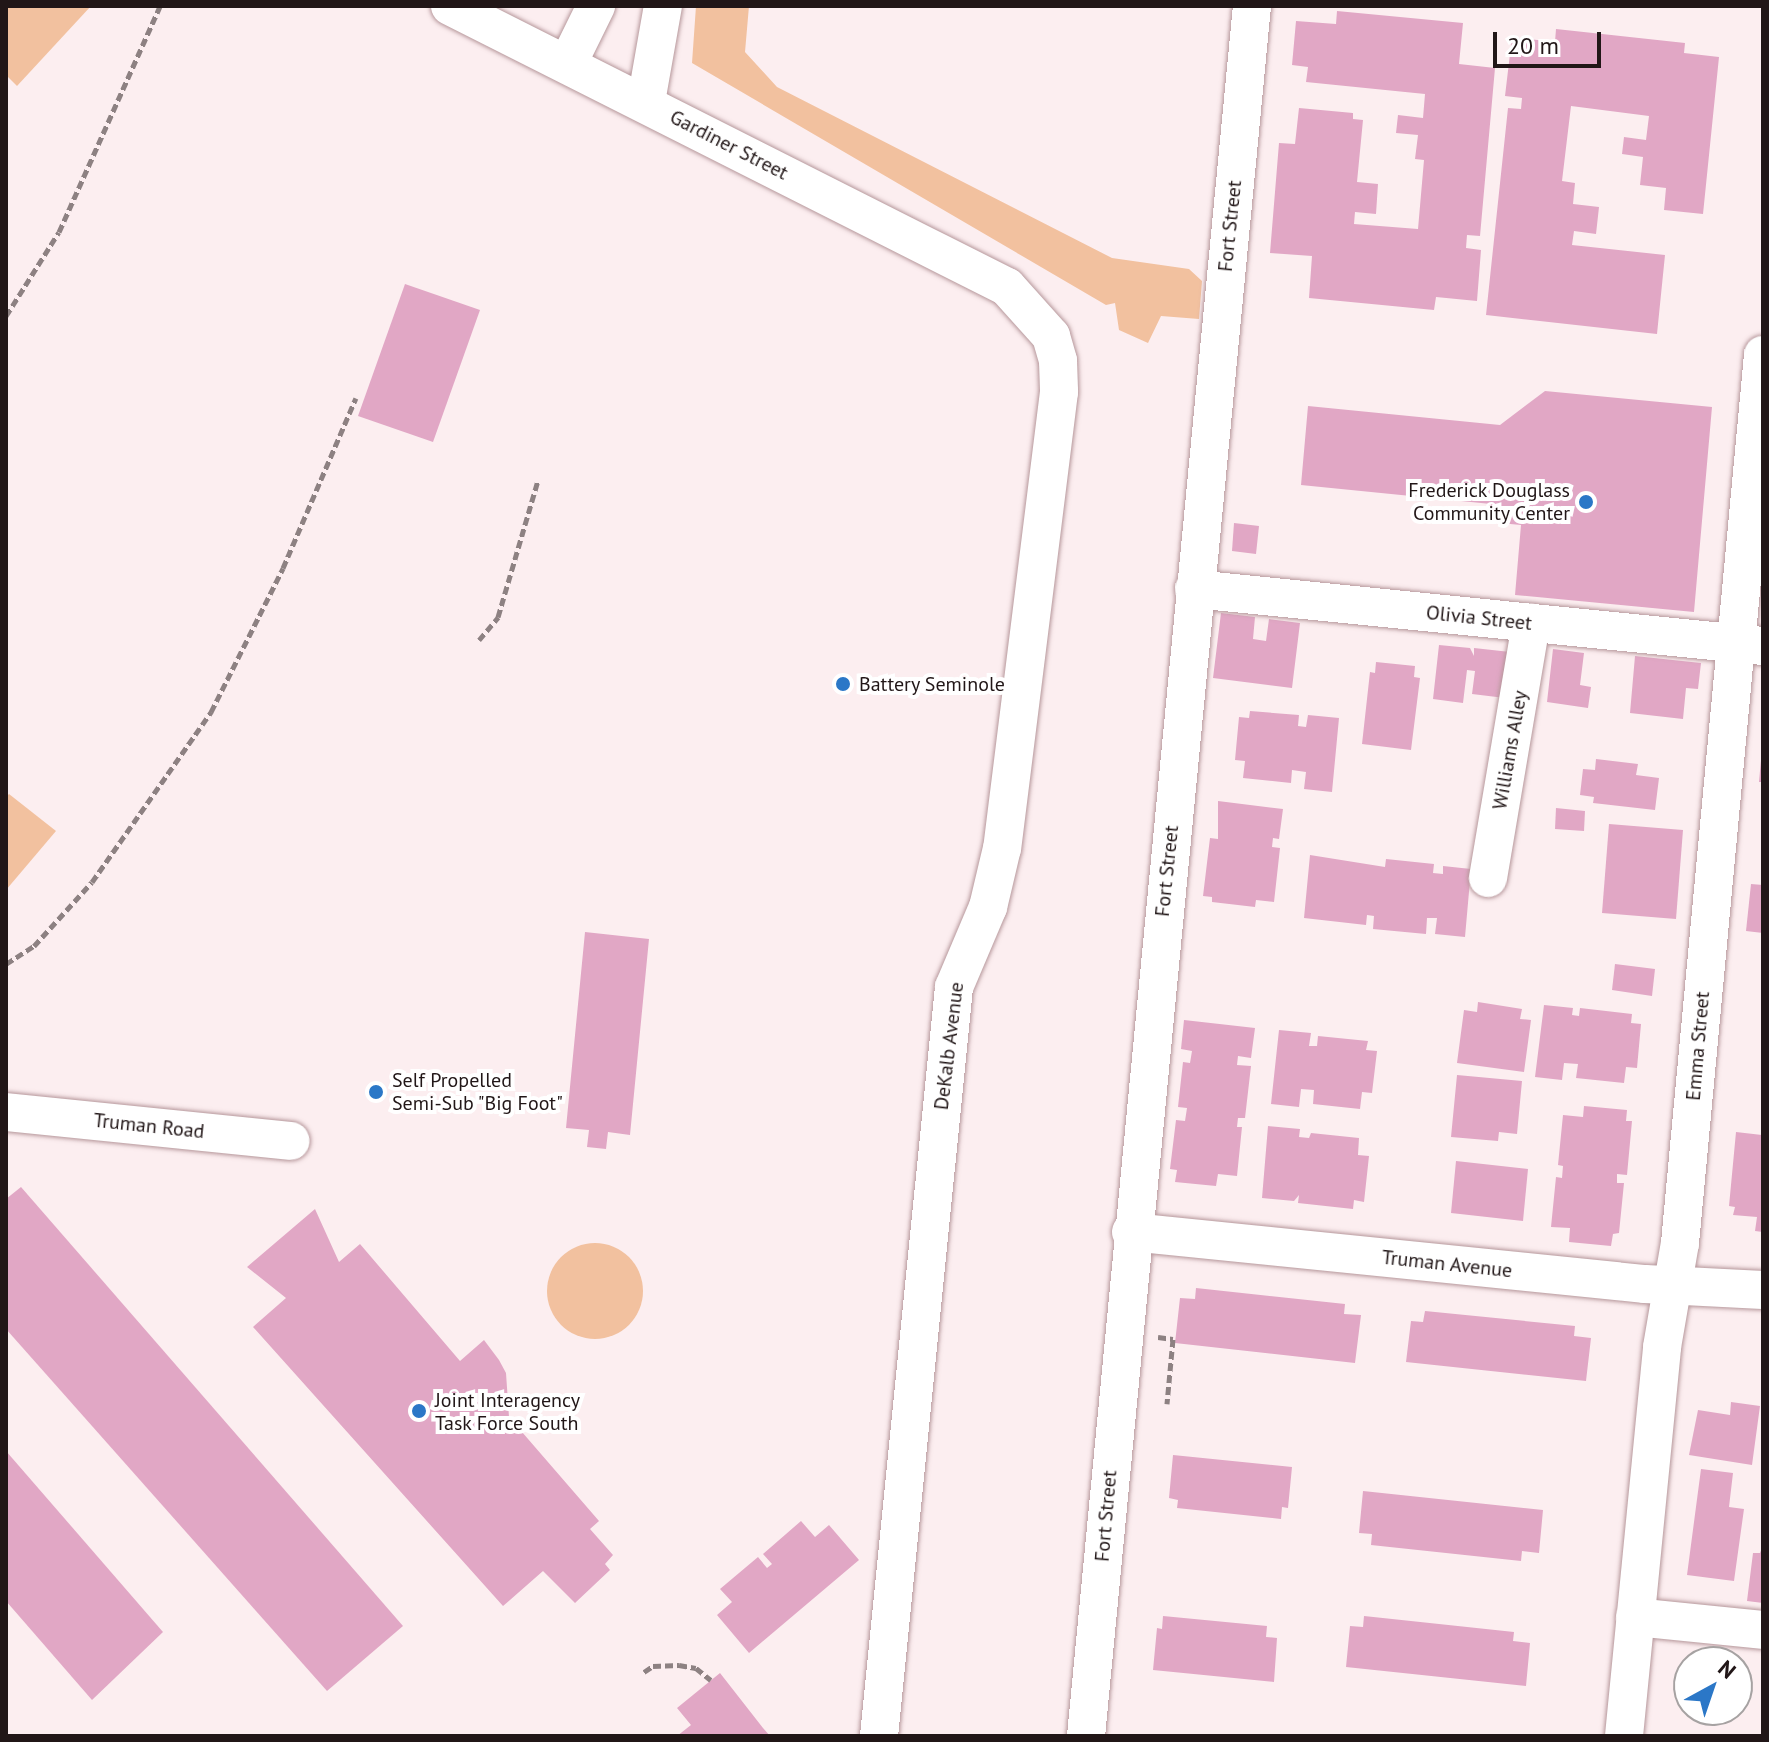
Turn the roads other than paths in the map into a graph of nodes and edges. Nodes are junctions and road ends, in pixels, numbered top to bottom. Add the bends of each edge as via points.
1 (450, 6) edge
2 (596, 6) edge
3 (663, 6) edge
4 (1252, 6) edge
5 (568, 63) junction
6 (646, 102) junction
7 (1007, 287) joint
8 (1763, 355) edge
9 (1194, 589) junction
10 (1531, 623) junction
11 (1749, 645) edge
12 (1488, 878) dead end
13 (6, 1112) edge
14 (291, 1141) dead end
15 (1131, 1232) junction
16 (1673, 1284) junction
17 (1763, 1290) edge
18 (1635, 1617) junction
19 (1763, 1630) edge
20 (1087, 1731) edge
21 (879, 1736) edge
22 (1624, 1736) edge

1 - 5 street, Gardiner Street
2 - 5 street
3 - 6 street
4 - 9 street, Fort Street
5 - 6 street, Gardiner Street
6 - 7 street, Gardiner Street
7 - 21 street, DeKalb Avenue via 1051,336 1059,392 1002,848 988,907 954,987
8 - 11 street, Emma Street
9 - 10 street, Olivia Street
9 - 15 street, Fort Street
10 - 11 street, Olivia Street
10 - 12 street, Williams Alley
11 - 16 street, Emma Street
13 - 14 street, Truman Road
15 - 16 street, Truman Avenue
15 - 20 street, Fort Street
16 - 17 street, Truman Avenue
16 - 18 street, Emma Street
18 - 19 street
18 - 22 street, Emma Street

